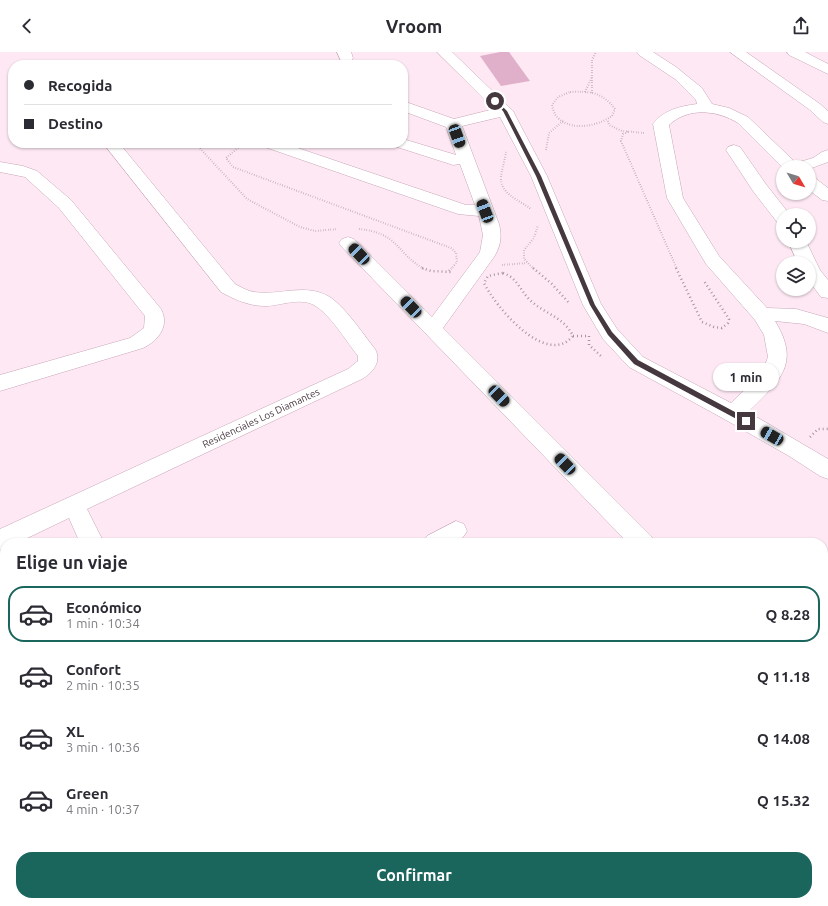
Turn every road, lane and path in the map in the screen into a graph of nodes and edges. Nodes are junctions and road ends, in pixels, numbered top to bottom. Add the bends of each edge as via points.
1 (444, 52) edge
2 (596, 52) edge
3 (644, 52) edge
4 (737, 52) edge
5 (794, 52) edge
6 (828, 70) edge
7 (592, 76) junction
8 (585, 92) junction
9 (592, 93) junction
10 (408, 108) edge
11 (707, 109) junction
12 (505, 111) junction
13 (828, 119) edge
14 (563, 121) junction
15 (608, 121) junction
16 (453, 124) junction
17 (628, 132) dead end
18 (408, 146) edge
19 (505, 147) dead end
20 (114, 148) edge
21 (200, 148) edge
22 (239, 148) edge
23 (283, 148) edge
24 (734, 150) dead end
25 (828, 155) edge
26 (465, 158) junction
27 (783, 160) edge
28 (816, 162) edge
29 (0, 167) edge
30 (539, 176) junction
31 (816, 187) edge
32 (828, 196) edge
33 (776, 209) edge
34 (532, 210) dead end
35 (485, 211) junction
36 (538, 221) dead end
37 (348, 233) junction
38 (816, 278) edge
39 (484, 283) joint
40 (828, 292) edge
41 (573, 308) dead end
42 (762, 315) junction
43 (828, 326) edge
44 (432, 328) junction
45 (589, 336) dead end
46 (595, 340) dead end
47 (0, 384) edge
48 (734, 414) junction
49 (828, 470) edge
50 (74, 505) junction
51 (456, 531) dead end
52 (4, 538) edge
53 (90, 538) edge
54 (444, 538) edge
55 (638, 538) edge

1 - 12 street
2 - 7 path via 592,60
3 - 11 street via 692,86 705,101
4 - 13 street
5 - 6 street
7 - 8 path
7 - 9 path
8 - 9 path
8 - 14 path via 563,94 554,101 554,113
9 - 15 path via 604,97 612,104 614,115
10 - 16 street
11 - 27 street via 722,111 742,119
11 - 42 street via 680,111 672,114 661,124 675,198 712,260
12 - 16 street
12 - 30 street
14 - 15 path via 590,126
14 - 30 path via 548,135
15 - 17 path via 613,128
16 - 26 street
18 - 26 street via 453,160
19 - 34 path via 502,187
20 - 50 street, Residenciales Los Diamantes via 221,281 236,293 259,299 300,295 323,302 368,354 366,365 355,374
21 - 37 path via 247,199 271,213 315,231 327,229
22 - 37 path via 226,158 233,167 451,248 456,253 457,262 449,271 433,272 414,262 391,239 377,232
23 - 35 street via 464,210
24 - 33 street
25 - 28 street
26 - 35 street
29 - 47 street via 31,174 65,204 154,314 155,323 152,332 136,343
30 - 48 street via 592,305 610,334 636,362
31 - 32 street
35 - 44 street via 493,235 488,253 442,318
36 - 41 path via 537,232 526,246 524,259 552,284
37 - 44 street
38 - 40 street
39 - 39 path via 488,276 493,274 503,273 512,276 524,294 562,321 573,336 566,343 554,346 536,339 518,326 487,292
42 - 43 street via 796,315
42 - 48 street via 778,346 775,368
44 - 55 street
45 - 46 path
48 - 49 street
50 - 52 street, Residenciales Los Diamantes
50 - 53 street
51 - 54 street

